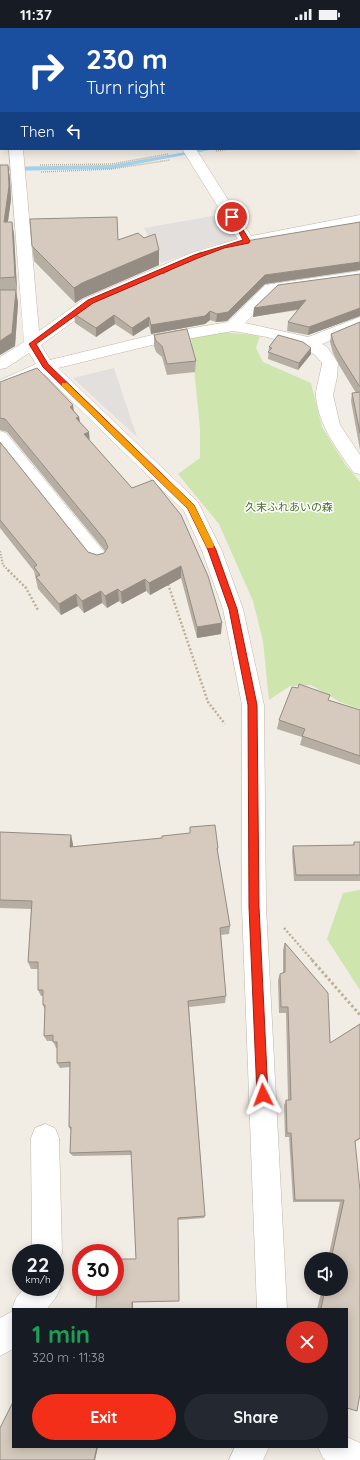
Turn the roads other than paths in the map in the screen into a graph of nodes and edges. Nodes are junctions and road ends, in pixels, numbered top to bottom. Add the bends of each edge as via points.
1 (16, 150) edge
2 (191, 151) edge
3 (359, 223) edge
4 (247, 241) junction
5 (360, 276) edge
6 (360, 322) edge
7 (233, 326) junction
8 (309, 342) junction
9 (32, 344) junction
10 (0, 364) edge
11 (46, 366) junction
12 (0, 387) edge
13 (0, 437) edge
14 (360, 468) edge
15 (98, 558) edge
16 (44, 1138) dead end
17 (47, 1244) edge
18 (39, 1296) edge
19 (29, 1308) edge
20 (272, 1308) edge
21 (12, 1327) edge
22 (0, 1341) edge
23 (252, 1448) edge
24 (336, 1448) edge
25 (245, 1460) edge
26 (359, 1460) edge

1 - 9 street via 11,169 20,296
2 - 4 street
3 - 4 street
4 - 9 street via 196,256 90,302
5 - 7 street via 271,288
6 - 8 street
7 - 8 street
7 - 11 street via 152,340
8 - 14 street via 321,351 330,363 324,395 332,426
9 - 10 street
9 - 11 street
11 - 12 street
11 - 20 street via 191,507 212,550 233,609 253,705 254,907
13 - 15 street
16 - 17 street
18 - 19 street
21 - 22 street
23 - 25 street
24 - 26 street

